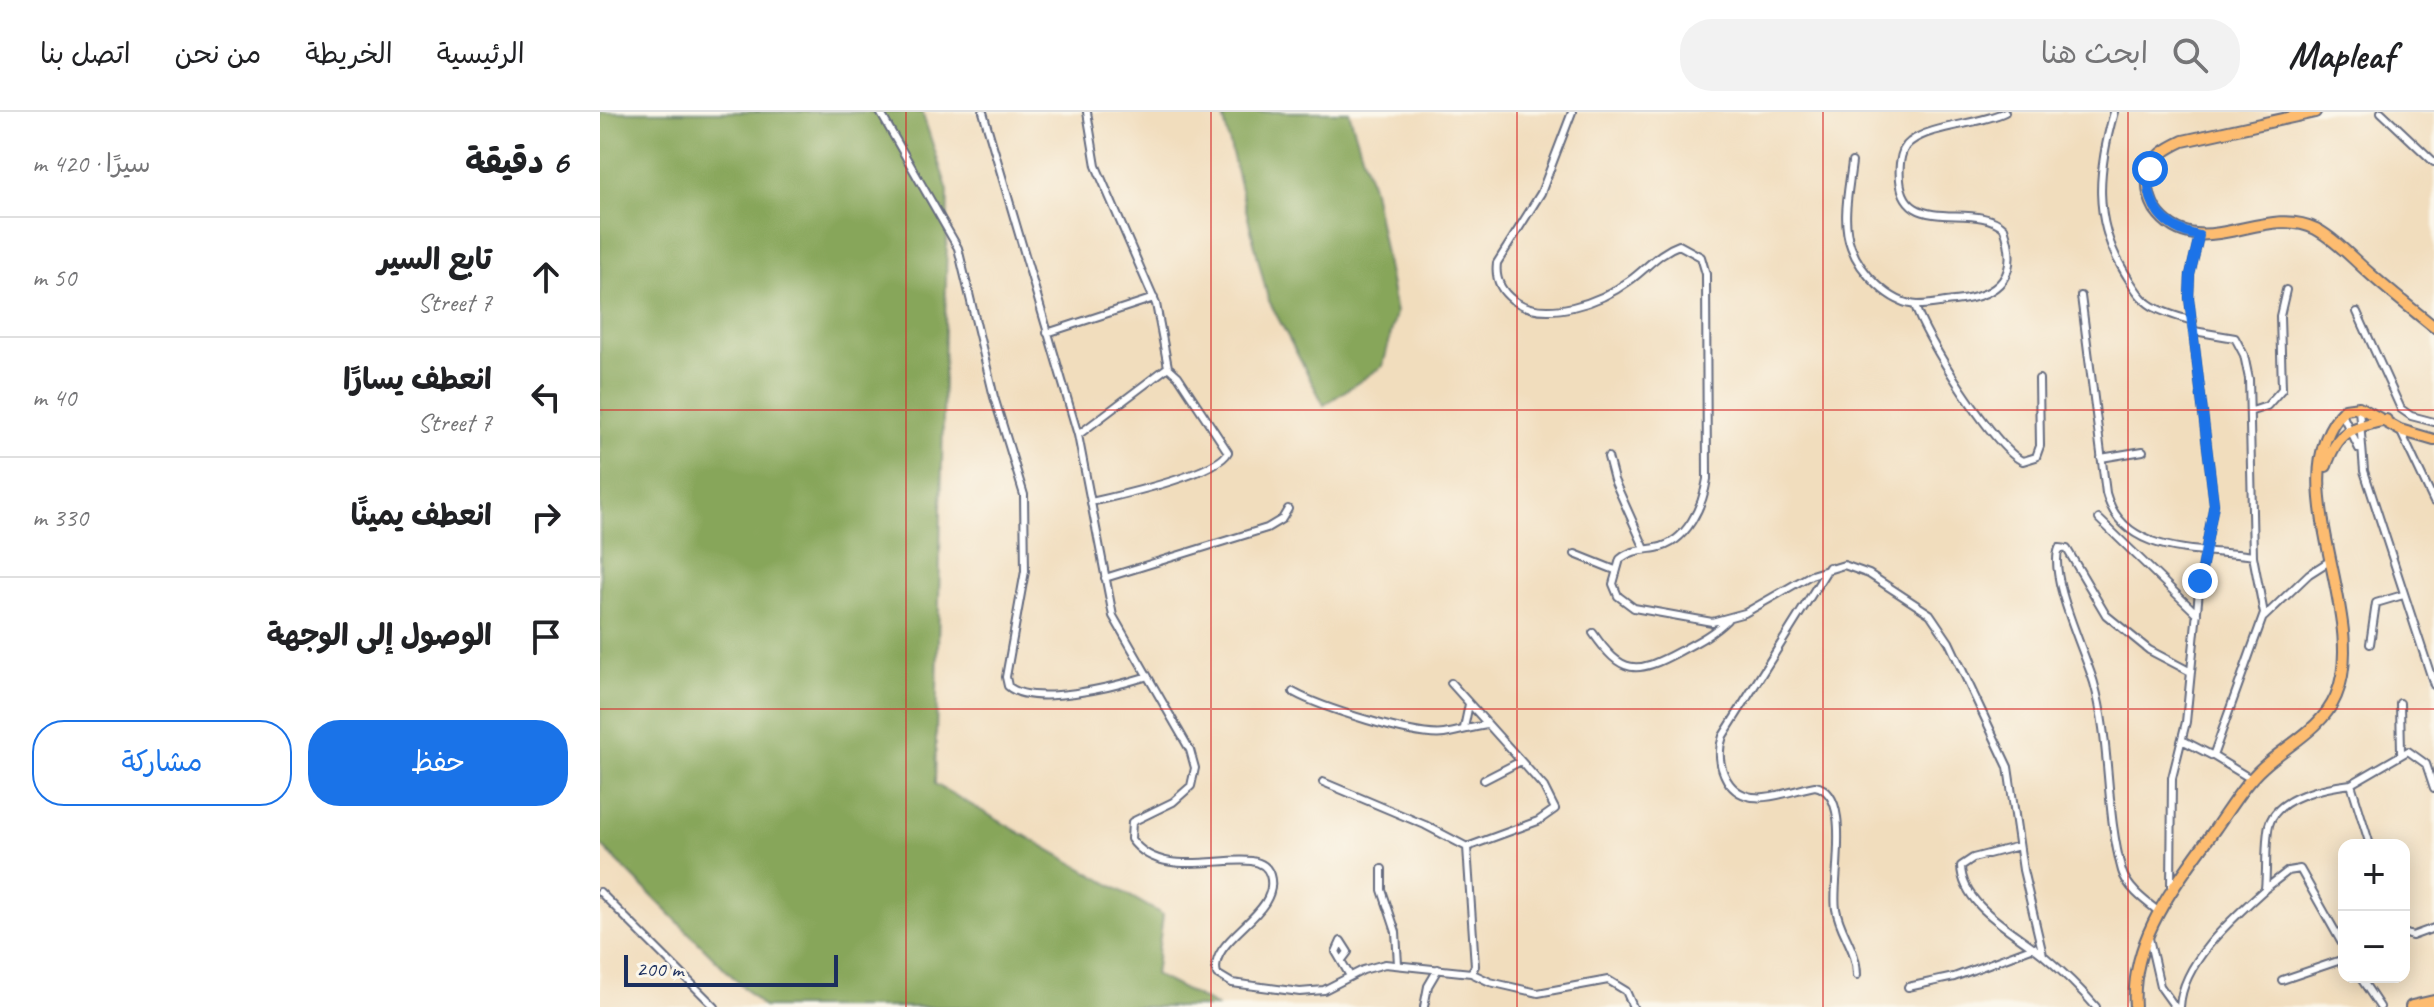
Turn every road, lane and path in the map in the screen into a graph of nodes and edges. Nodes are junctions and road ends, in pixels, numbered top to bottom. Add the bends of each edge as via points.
1 (880, 112) edge
2 (983, 112) edge
3 (1087, 112) edge
4 (1572, 112) edge
5 (2005, 112) edge
6 (2114, 112) edge
7 (2315, 112) edge
8 (2381, 112) edge
9 (1852, 162) dead end
10 (2434, 162) edge
11 (2199, 236) junction
12 (2286, 290) dead end
13 (2081, 296) dead end
14 (1154, 298) junction
15 (1915, 305) junction
16 (2357, 312) dead end
17 (2193, 321) junction
18 (2434, 327) edge
19 (2194, 331) junction
20 (1047, 333) junction
21 (1168, 367) junction
22 (2039, 379) dead end
23 (2359, 407) junction
24 (2252, 411) junction
25 (2341, 412) junction
26 (2386, 420) junction
27 (2434, 422) edge
28 (2356, 428) junction
29 (2400, 430) junction
30 (1078, 435) junction
31 (2434, 440) edge
32 (2143, 451) dead end
33 (2360, 452) junction
34 (1608, 457) dead end
35 (2101, 458) junction
36 (2321, 478) junction
37 (1091, 502) junction
38 (2434, 502) edge
39 (1288, 509) dead end
40 (2099, 519) dead end
41 (1645, 549) junction
42 (2208, 549) junction
43 (1575, 554) dead end
44 (2253, 556) junction
45 (2331, 560) junction
46 (1829, 567) junction
47 (1615, 570) junction
48 (1105, 578) junction
49 (2403, 595) junction
50 (2197, 614) junction
51 (2262, 618) junction
52 (1727, 620) junction
53 (1593, 633) dead end
54 (2370, 644) dead end
55 (2189, 671) junction
56 (2432, 671) edge
57 (1145, 677) junction
58 (1451, 683) dead end
59 (2434, 685) edge
60 (1293, 692) dead end
61 (2400, 703) dead end
62 (1469, 704) junction
63 (1487, 725) junction
64 (1464, 728) junction
65 (2182, 740) junction
66 (2401, 752) junction
67 (2213, 756) junction
68 (1521, 761) junction
69 (2251, 779) junction
70 (1484, 780) dead end
71 (1323, 782) dead end
72 (2351, 784) junction
73 (2434, 788) edge
74 (2368, 839) edge
75 (2019, 846) junction
76 (1467, 847) junction
77 (1382, 869) dead end
78 (2265, 889) junction
79 (600, 892) edge
80 (2171, 892) junction
81 (2158, 911) junction
82 (2434, 928) edge
83 (2148, 934) junction
84 (2410, 935) edge
85 (2338, 936) edge
86 (2034, 947) junction
87 (2043, 955) junction
88 (1342, 960) dead end
89 (2338, 961) edge
90 (1398, 964) junction
91 (1438, 969) junction
92 (1471, 973) junction
93 (1857, 975) dead end
94 (1350, 976) junction
95 (2282, 980) dead end
96 (2364, 983) edge
97 (1908, 987) dead end
98 (2434, 1002) edge
99 (715, 1007) edge
100 (1424, 1007) edge
101 (1633, 1007) edge
102 (2096, 1007) edge
103 (2135, 1007) edge
104 (2178, 1007) edge
105 (2380, 1007) edge
106 (2412, 1007) edge

1 - 57 street via 958,248 1024,495 1025,571 1006,682 1016,693 1039,694 1100,689
2 - 20 street
3 - 14 street via 1100,179
4 - 41 street via 1541,193 1497,263 1504,292 1529,307 1561,309 1584,303 1610,294 1679,245 1701,257 1706,274 1705,492 1699,510 1680,534 1665,546
5 - 15 street via 1919,137 1903,151 1902,184 1915,208 1936,217 1993,220 2004,228 2008,247 2005,280 1991,293
6 - 17 street via 2099,190 2111,246 2148,303
7 - 11 main road via 2183,141 2157,158 2147,184 2151,202 2175,229
8 - 10 street
9 - 15 street via 1847,220 1852,251 1872,280
11 - 17 street via 2190,275
11 - 18 main road via 2295,223 2314,228
12 - 24 street via 2280,316 2282,389 2267,406
13 - 35 street
14 - 20 street
14 - 21 street
15 - 22 street via 1931,343 2004,447 2023,461 2036,457 2040,446
16 - 27 street via 2401,409
17 - 19 street
19 - 24 street via 2237,340
19 - 42 street via 2214,504
20 - 30 street
21 - 30 street
21 - 37 street via 1225,445 1226,456 1202,470
23 - 25 main road
23 - 26 main road
23 - 28 street
24 - 44 street
25 - 28 street
25 - 36 main road via 2322,447
26 - 28 main road
26 - 29 main road
28 - 33 street
28 - 33 street
28 - 36 main road via 2331,450
29 - 31 main road
29 - 38 street
30 - 37 street
32 - 35 street
33 - 49 street
34 - 41 street
35 - 42 street via 2109,504 2120,522 2155,544
36 - 45 main road
37 - 48 street
39 - 48 street via 1267,528
40 - 50 street
41 - 47 street via 1626,554
42 - 44 street
42 - 50 street
43 - 47 street
44 - 51 street
45 - 51 street
45 - 69 main road via 2343,644 2337,695 2310,731
46 - 52 street
46 - 75 street via 1844,565 1869,574 1919,606 1941,628 2002,749 2013,782
46 - 93 street via 1723,736 1720,759 1724,776 1743,796 1815,786 1828,794 1839,834 1836,909 1854,951
47 - 52 street via 1618,596 1634,608 1677,619
48 - 57 street via 1117,624
49 - 54 street via 2376,603
49 - 56 street
50 - 55 street
51 - 67 street
52 - 53 street via 1715,632 1645,669 1619,664
55 - 65 street
55 - 81 street via 2149,650 2106,615 2067,549 2059,548 2063,592 2094,685 2123,872
56 - 59 street
57 - 94 street via 1190,750 1194,778 1184,794 1132,822 1131,839 1146,854 1171,862 1209,865 1248,858 1271,876 1263,905 1222,951 1215,964 1217,974 1232,983 1300,992 1324,990
58 - 62 street
60 - 64 street via 1313,703 1422,733
61 - 66 street
62 - 63 street
62 - 64 street
63 - 64 street
63 - 68 street
65 - 67 street
65 - 80 street via 2171,792
66 - 72 street
66 - 73 street via 2422,757
67 - 69 street
68 - 70 street
68 - 76 street via 1555,803 1554,812
69 - 80 main road
71 - 76 street
72 - 74 street
72 - 78 street via 2306,795 2278,812 2269,827
75 - 86 street via 1973,858 1960,868 1982,907
75 - 87 street
76 - 92 street via 1475,966
77 - 90 street
78 - 85 street via 2288,871 2300,869
78 - 104 street via 2204,955 2184,986
79 - 99 street
80 - 81 main road
81 - 83 main road
82 - 84 street
83 - 103 main road via 2136,973
83 - 104 street via 2160,986
86 - 87 street
86 - 97 street via 1954,977
87 - 102 street
88 - 94 street
89 - 95 street
90 - 91 street
90 - 94 street
91 - 92 street
91 - 100 street
92 - 101 street via 1538,993 1608,980 1626,991
96 - 105 street
98 - 106 highway

